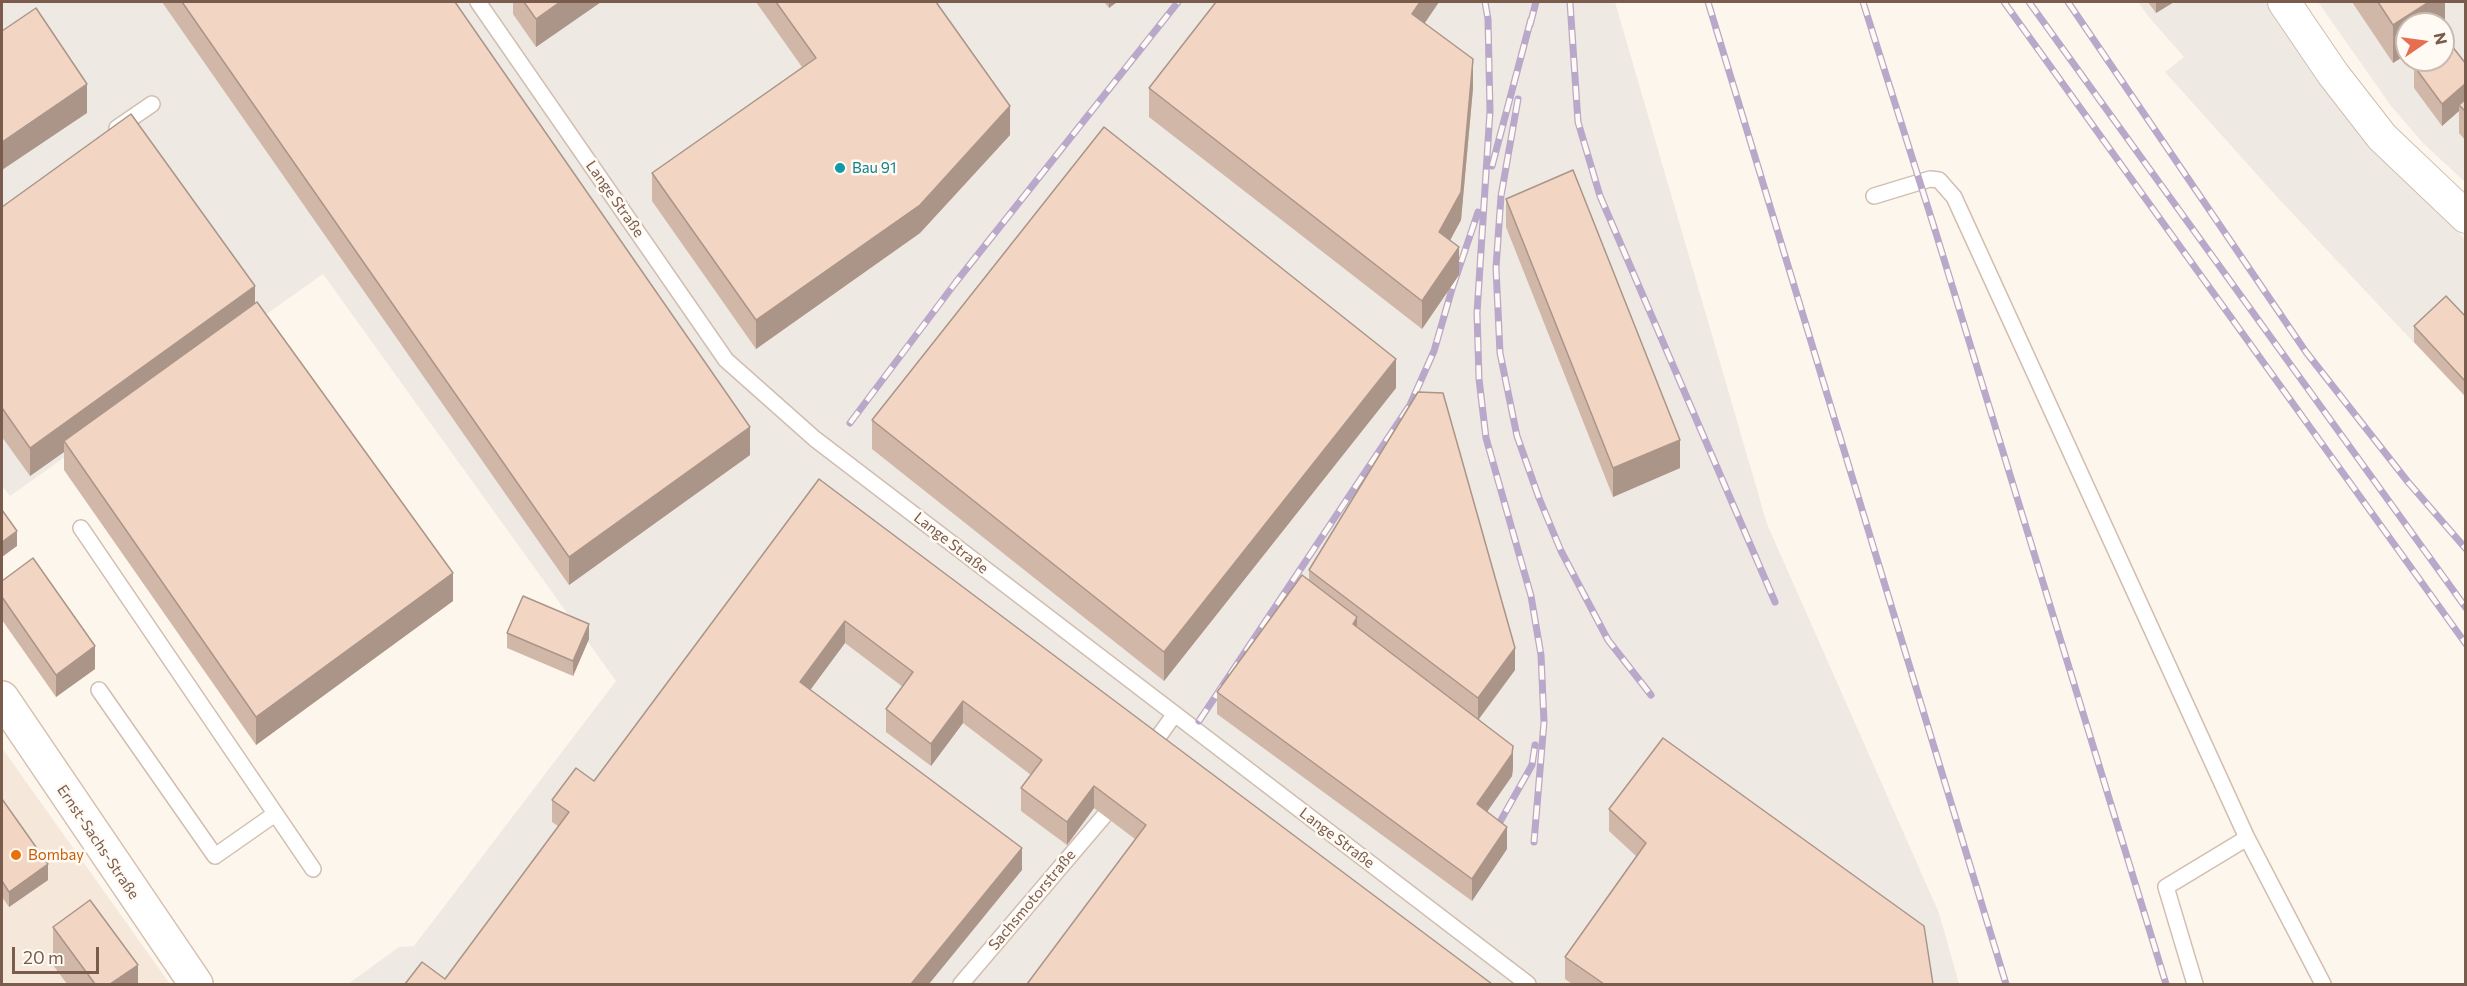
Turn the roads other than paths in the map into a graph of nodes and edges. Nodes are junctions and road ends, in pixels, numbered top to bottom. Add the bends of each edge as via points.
1 (477, 2) edge
2 (2284, 2) edge
3 (152, 104) dead end
4 (105, 137) edge
5 (1874, 196) dead end
6 (2466, 217) edge
7 (81, 528) dead end
8 (99, 690) dead end
9 (2, 698) edge
10 (1174, 715) junction
11 (1149, 750) edge
12 (275, 813) junction
13 (1104, 816) edge
14 (2247, 838) junction
15 (313, 869) dead end
16 (196, 984) edge
17 (961, 984) edge
18 (1528, 984) edge
19 (2194, 984) edge
20 (2323, 984) edge

1 - 10 lane, Lange Straße via 726,360 814,439
2 - 6 street via 2382,136
3 - 4 lane
5 - 14 lane via 1930,178 1939,180 1954,197
7 - 12 lane
8 - 12 lane via 215,856
9 - 16 main road, Ernst-Sachs-Straße
10 - 11 lane
10 - 18 lane, Lange Straße
12 - 15 lane
13 - 17 lane, Sachsmotorstraße
14 - 19 lane via 2166,887
14 - 20 lane

